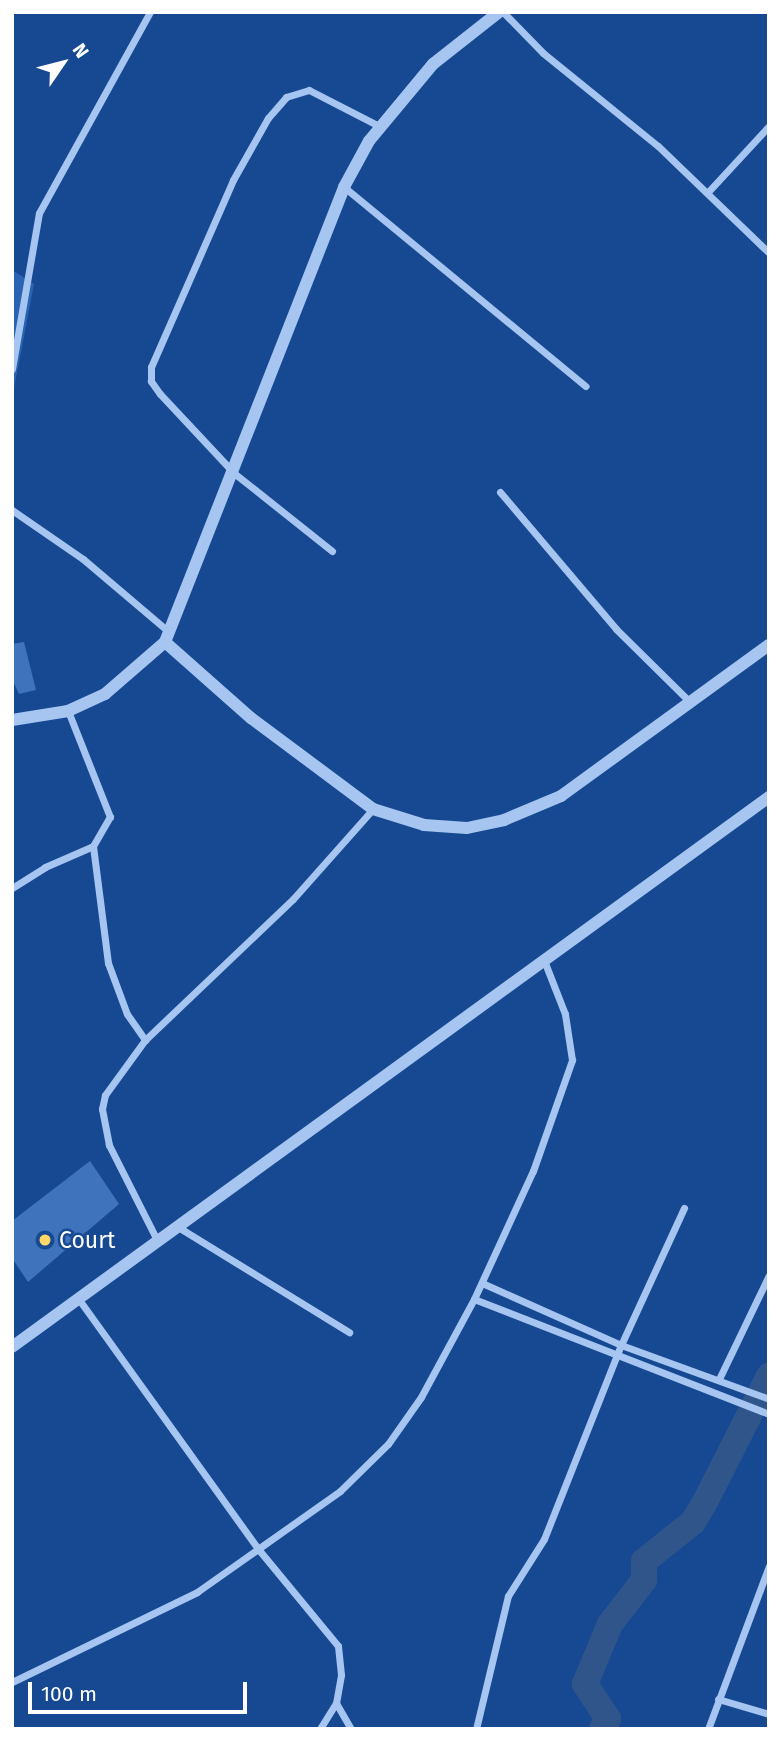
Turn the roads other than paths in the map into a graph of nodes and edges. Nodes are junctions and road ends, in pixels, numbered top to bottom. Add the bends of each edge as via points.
1 (150, 12) edge
2 (501, 12) edge
3 (379, 126) junction
4 (769, 126) edge
5 (344, 187) junction
6 (708, 192) junction
7 (769, 253) edge
8 (12, 369) edge
9 (585, 386) dead end
10 (234, 473) junction
11 (500, 492) dead end
12 (12, 510) edge
13 (332, 551) dead end
14 (167, 637) junction
15 (769, 645) edge
16 (691, 704) junction
17 (68, 711) junction
18 (12, 720) edge
19 (769, 797) edge
20 (373, 808) junction
21 (93, 846) junction
22 (12, 888) edge
23 (543, 958) junction
24 (145, 1040) junction
25 (684, 1208) dead end
26 (178, 1227) junction
27 (158, 1242) junction
28 (769, 1275) edge
29 (482, 1283) junction
30 (474, 1299) junction
31 (80, 1301) junction
32 (349, 1332) dead end
33 (621, 1345) junction
34 (12, 1347) edge
35 (617, 1356) junction
36 (719, 1379) junction
37 (769, 1399) edge
38 (769, 1414) edge
39 (259, 1550) junction
40 (769, 1566) edge
41 (12, 1682) edge
42 (718, 1699) junction
43 (336, 1703) junction
44 (769, 1714) edge
45 (320, 1729) edge
46 (351, 1729) edge
47 (476, 1729) edge
48 (708, 1729) edge

1 - 8 street via 39,213
2 - 3 street via 433,64
2 - 6 street
3 - 5 street
3 - 10 street via 309,90 286,97 268,118 233,180 158,342 151,381
4 - 6 street
5 - 9 street
5 - 10 street
6 - 7 street
10 - 13 street
10 - 14 street
11 - 16 street via 616,629
12 - 14 street via 83,559
14 - 17 street via 105,694
14 - 20 street via 251,718
15 - 16 street
16 - 20 street via 561,796 504,820 467,828 424,825
17 - 18 street
17 - 21 street via 110,817
19 - 23 street
20 - 24 street via 293,899
21 - 22 street
21 - 24 street via 108,963 127,1014
23 - 26 street
23 - 29 street via 565,1014 572,1060 533,1171
24 - 27 street via 113,1081 102,1109 109,1145
25 - 33 street
26 - 27 street
26 - 32 street
27 - 31 street
28 - 36 street
29 - 30 street
29 - 33 street
30 - 35 street
30 - 39 street via 421,1397 388,1444 340,1492
31 - 34 street
31 - 39 street
33 - 35 street
33 - 36 street
35 - 38 street
35 - 47 street via 544,1539 508,1597
36 - 37 street
39 - 41 street via 197,1592
39 - 43 street via 338,1646 341,1675
40 - 42 street
42 - 44 street
42 - 48 street
43 - 45 street
43 - 46 street

